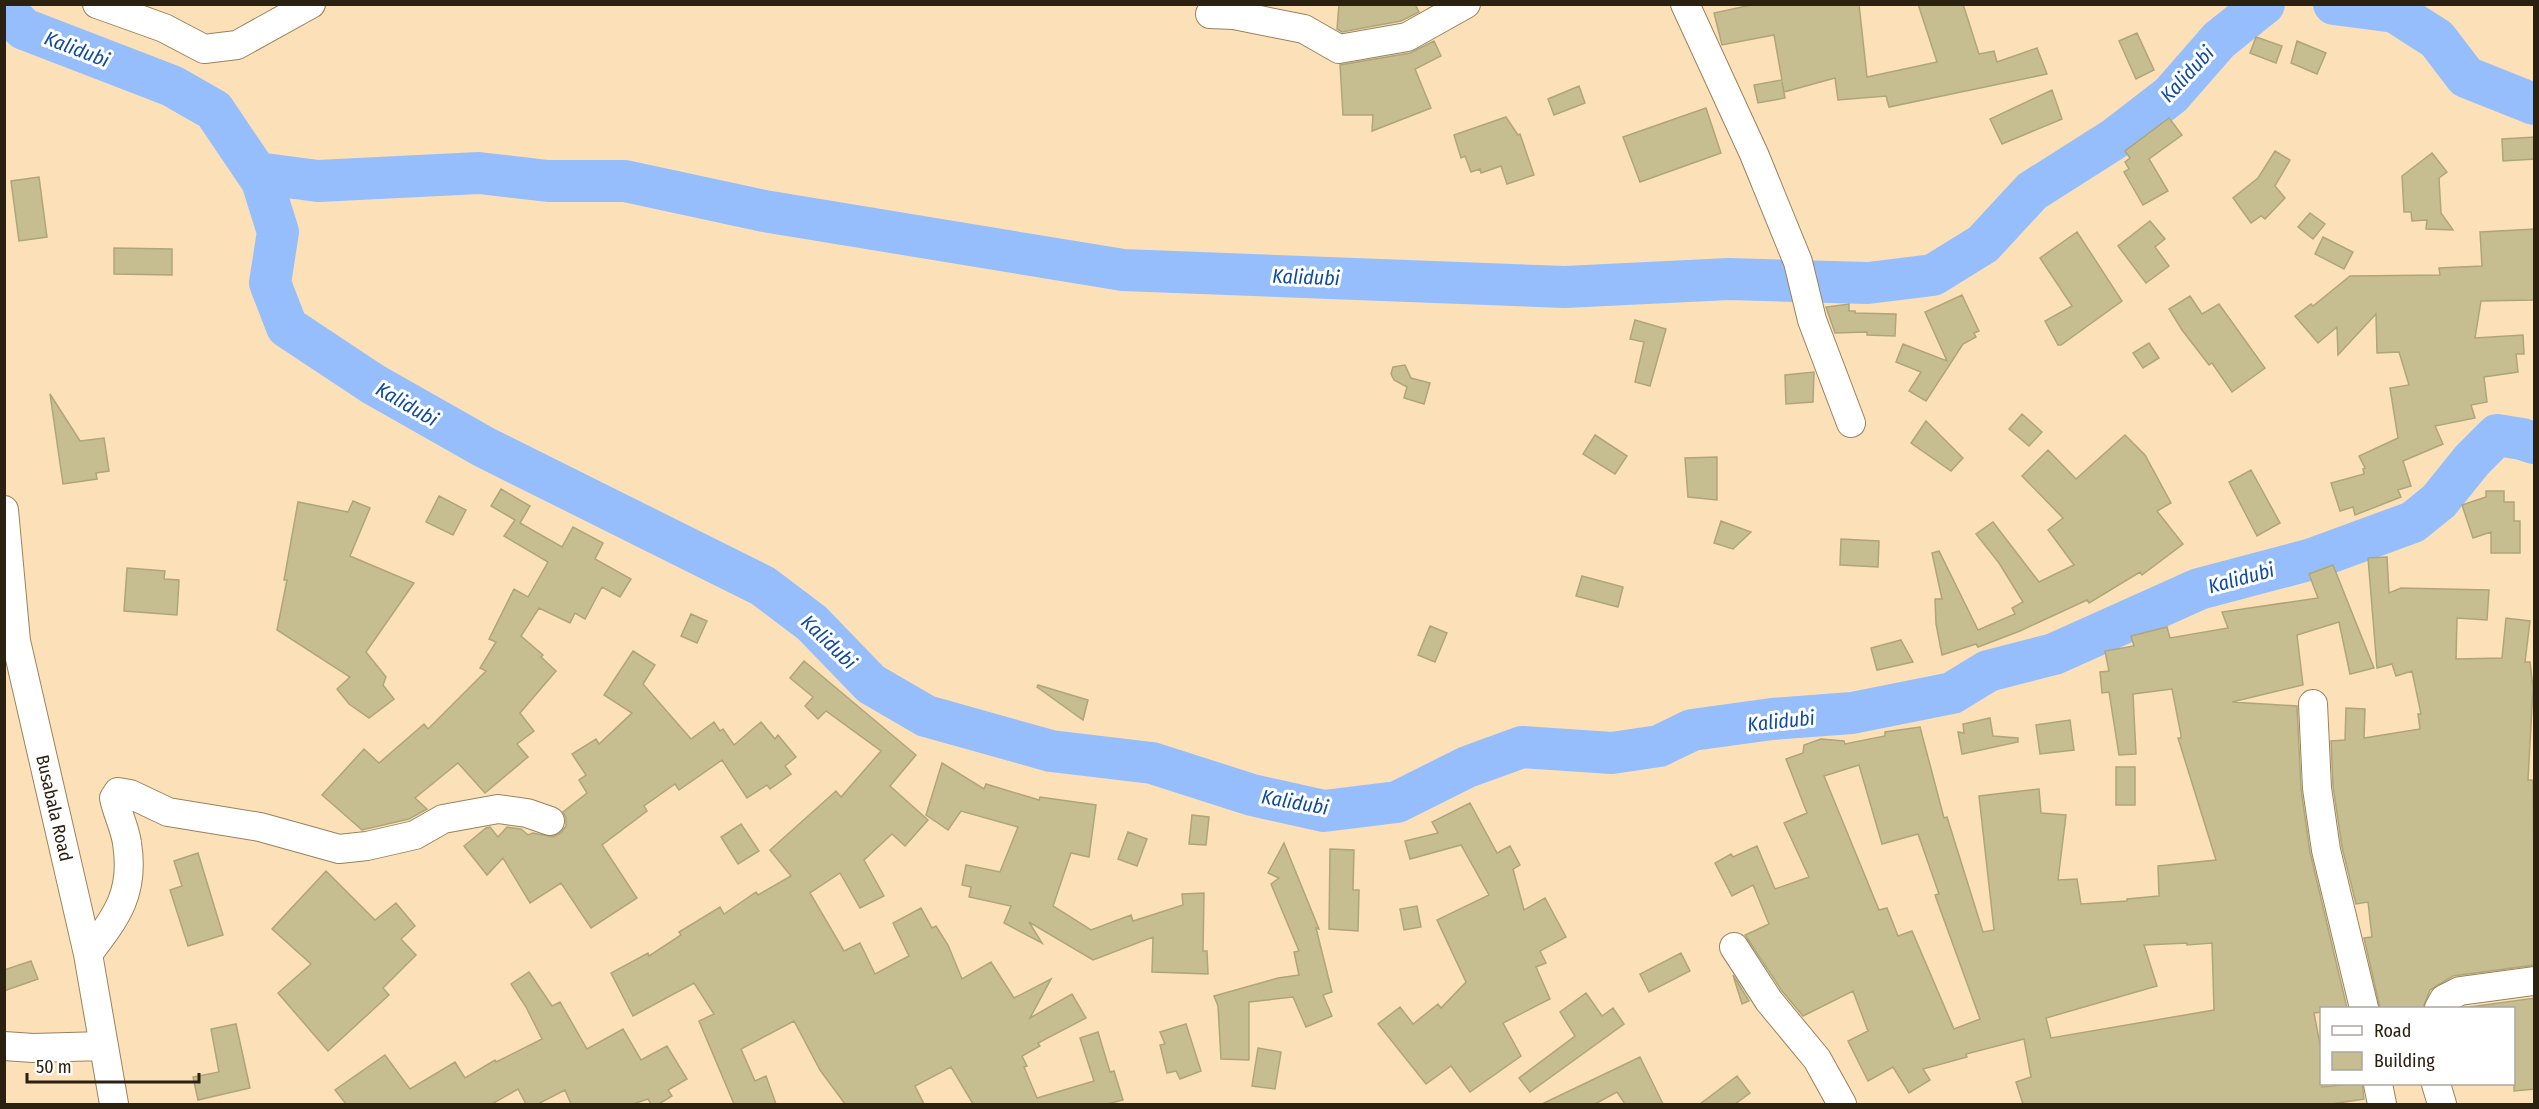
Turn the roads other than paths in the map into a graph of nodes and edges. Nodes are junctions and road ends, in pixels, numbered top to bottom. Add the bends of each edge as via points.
1 (97, 4) edge
2 (312, 4) edge
3 (1466, 4) edge
4 (1685, 4) edge
5 (1210, 14) dead end
6 (1851, 423) dead end
7 (4, 510) edge
8 (10, 639) edge
9 (2313, 704) dead end
10 (550, 821) dead end
11 (1734, 947) dead end
12 (88, 954) junction
13 (2535, 981) edge
14 (2364, 1007) edge
15 (2440, 1007) edge
16 (4, 1046) edge
17 (104, 1046) junction
18 (2378, 1085) edge
19 (2437, 1085) edge
20 (114, 1104) edge
21 (1842, 1104) edge
22 (2382, 1104) edge
23 (2442, 1104) edge

1 - 2 street via 164,28 204,49 237,45
3 - 5 street via 1407,37 1339,49 1304,29
4 - 6 street via 1754,154 1798,262 1812,320
7 - 8 street, Busabala Road
8 - 12 street, Busabala Road
9 - 14 street via 2317,788 2326,850
10 - 12 street via 498,809 443,819 416,835 339,849 260,827 168,812 118,792 114,798 127,841 129,879 114,920
11 - 21 street via 1768,1001 1817,1059
12 - 17 street, Busabala Road
13 - 15 street via 2460,991 2444,999
16 - 17 street
17 - 20 street, Busabala Road
18 - 22 street
19 - 23 street

